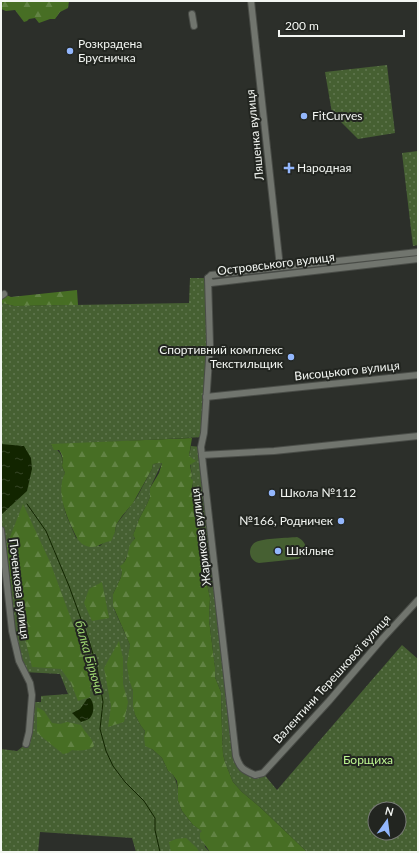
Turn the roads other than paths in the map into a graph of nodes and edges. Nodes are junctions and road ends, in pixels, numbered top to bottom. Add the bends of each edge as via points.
1 (251, 1) edge
2 (192, 14) dead end
3 (194, 26) dead end
4 (418, 252) edge
5 (418, 259) edge
6 (280, 267) junction
7 (208, 278) junction
8 (418, 375) edge
9 (206, 397) junction
10 (418, 436) edge
11 (202, 456) junction
12 (1, 530) edge
13 (418, 600) edge
14 (26, 744) dead end
15 (263, 773) joint

1 - 6 street, Ляшенка вулиця
2 - 3 street
4 - 6 street, Островського вулиця
5 - 7 street, Островського вулиця via 211,283
6 - 7 street, Островського вулиця via 211,275
7 - 9 street, Жарикова вулиця via 210,345
8 - 9 street, Висоцького вулиця
9 - 11 street, Жарикова вулиця
10 - 11 street
11 - 15 street, Жарикова вулиця via 236,756 242,769 255,775
12 - 14 street, Поченкова вулиця via 12,630 19,661 30,683 32,695
13 - 15 street, Валентини Терешкової вулиця

